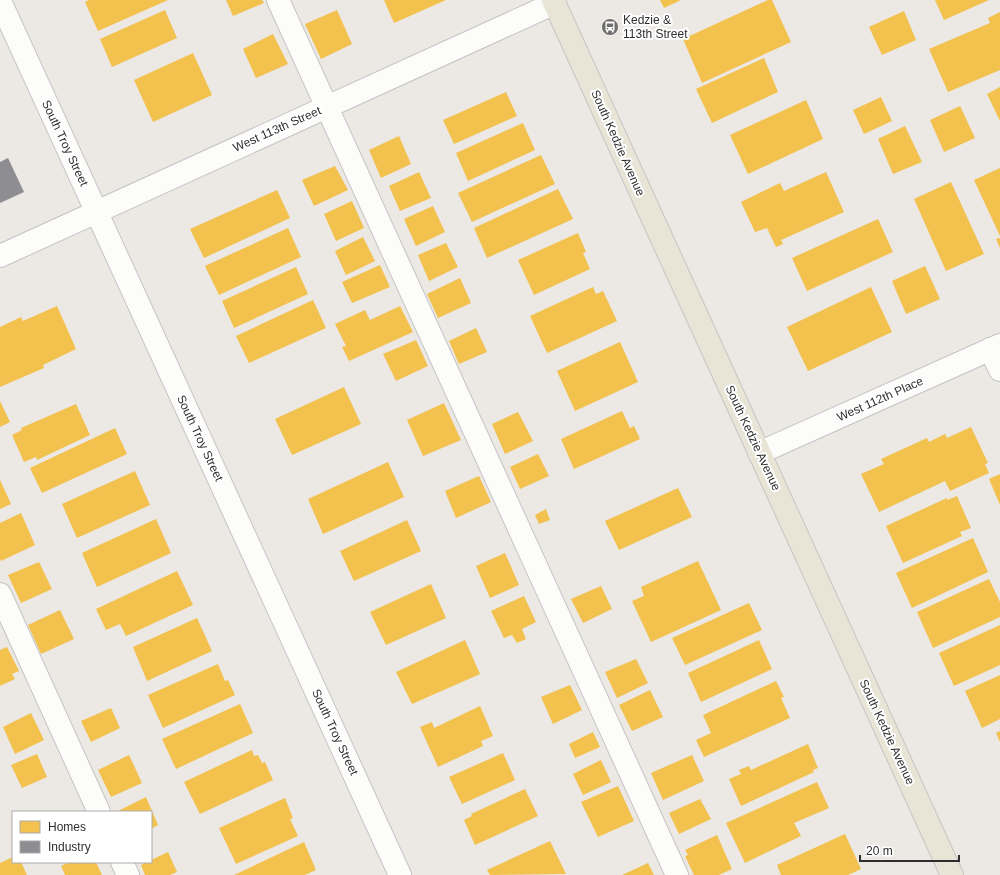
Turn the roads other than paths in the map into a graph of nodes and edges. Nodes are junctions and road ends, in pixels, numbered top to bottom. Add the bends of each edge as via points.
1 (278, 0) edge
2 (0, 1) edge
3 (554, 2) edge
4 (327, 107) junction
5 (96, 212) junction
6 (0, 256) edge
7 (995, 347) edge
8 (1000, 370) edge
9 (759, 452) junction
10 (0, 594) edge
11 (99, 811) edge
12 (122, 863) edge
13 (128, 875) edge
14 (400, 875) edge
15 (677, 875) edge
16 (952, 875) edge

1 - 4 street
2 - 5 street, South Troy Street
3 - 4 street, West 113th Street
3 - 9 main road, South Kedzie Avenue
4 - 5 street, West 113th Street
4 - 15 street
5 - 6 street, West 113th Street
5 - 14 street, South Troy Street
7 - 8 street
7 - 9 street, West 112th Place
9 - 16 main road, South Kedzie Avenue
10 - 11 street
12 - 13 street

